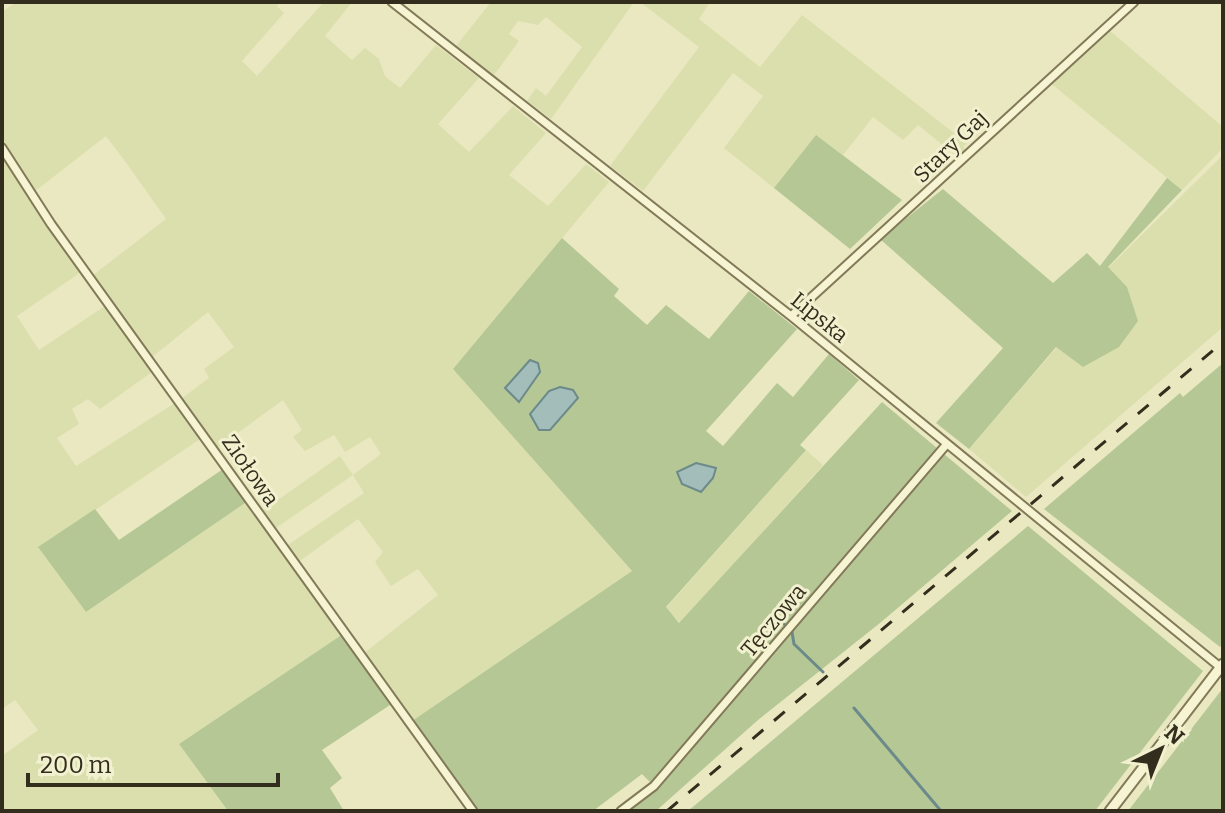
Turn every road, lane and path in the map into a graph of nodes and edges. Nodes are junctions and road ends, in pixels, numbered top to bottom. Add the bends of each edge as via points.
1 (392, 2) edge
2 (1134, 2) edge
3 (2, 148) edge
4 (791, 316) junction
5 (946, 445) junction
6 (1222, 666) edge
7 (473, 811) edge
8 (621, 811) edge
9 (1110, 811) edge

1 - 4 street, Lipska
2 - 4 street, Stary Gaj
3 - 7 street, Ziołowa via 51,224
4 - 5 street, Lipska
5 - 6 street, Lipska
5 - 8 street, Tęczowa via 654,786
6 - 9 street

